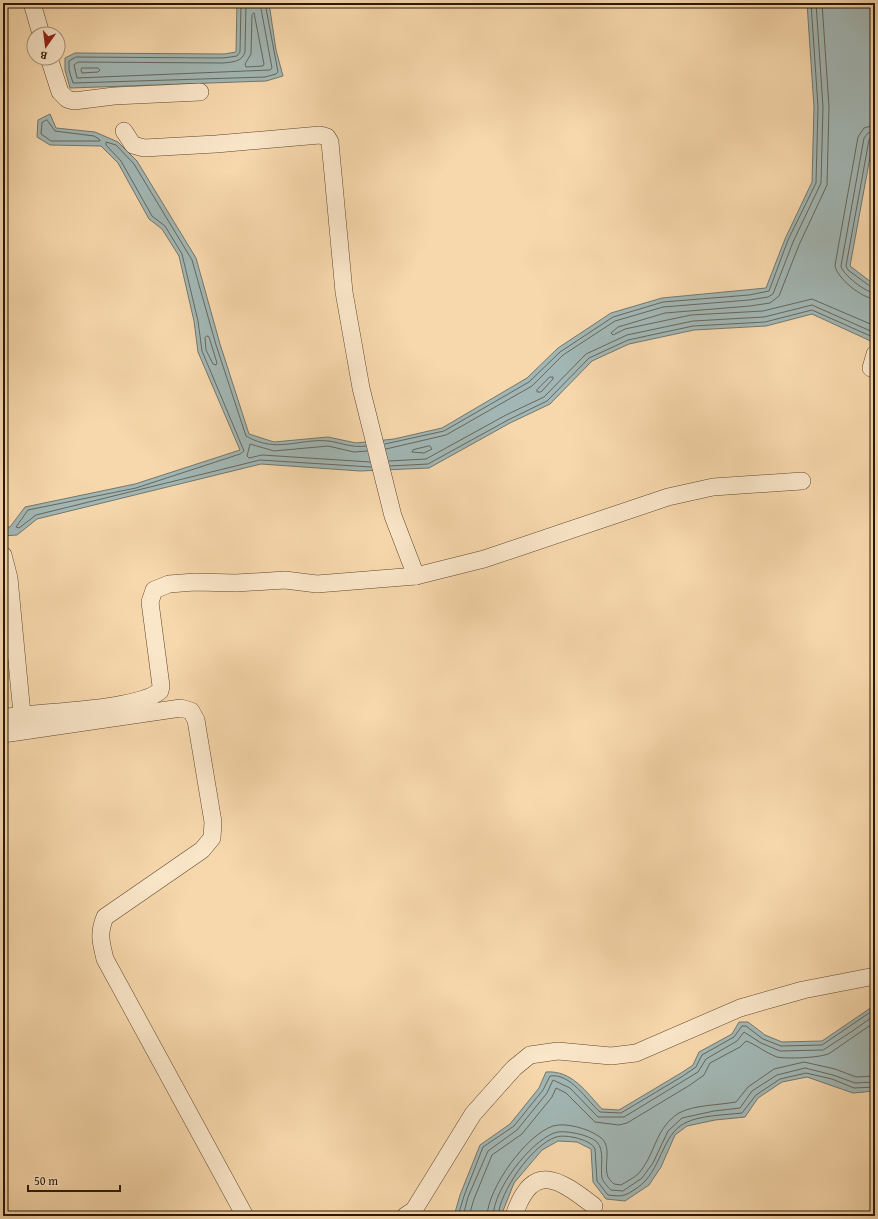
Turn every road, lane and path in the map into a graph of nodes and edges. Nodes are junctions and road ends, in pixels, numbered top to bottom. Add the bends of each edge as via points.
1 (32, 3) edge
2 (39, 26) edge
3 (52, 66) edge
4 (200, 92) dead end
5 (124, 131) dead end
6 (802, 481) dead end
7 (3, 555) edge
8 (416, 576) junction
9 (22, 714) junction
10 (3, 718) edge
11 (3, 734) edge
12 (875, 976) edge
13 (594, 1206) dead end
14 (245, 1216) edge
15 (405, 1216) edge
16 (514, 1216) edge

1 - 2 street
3 - 4 street via 60,92 66,99 74,101 114,96
5 - 8 street via 133,145 144,148 320,135 327,137 330,142 344,292 361,388 384,482
6 - 8 street via 714,487 668,497 484,559
7 - 9 street via 9,578
8 - 9 street via 318,584 285,580 169,584 154,590 150,602 160,692 142,700 109,706
9 - 10 street
11 - 14 street via 181,708 191,712 196,720 213,822 212,838 202,850 105,917 100,929 100,942 105,959
12 - 15 street via 803,990 740,1008 636,1053 611,1056 558,1051 530,1055 514,1068 473,1114 414,1210
13 - 16 street via 574,1190 556,1181 542,1179 532,1183 525,1190

